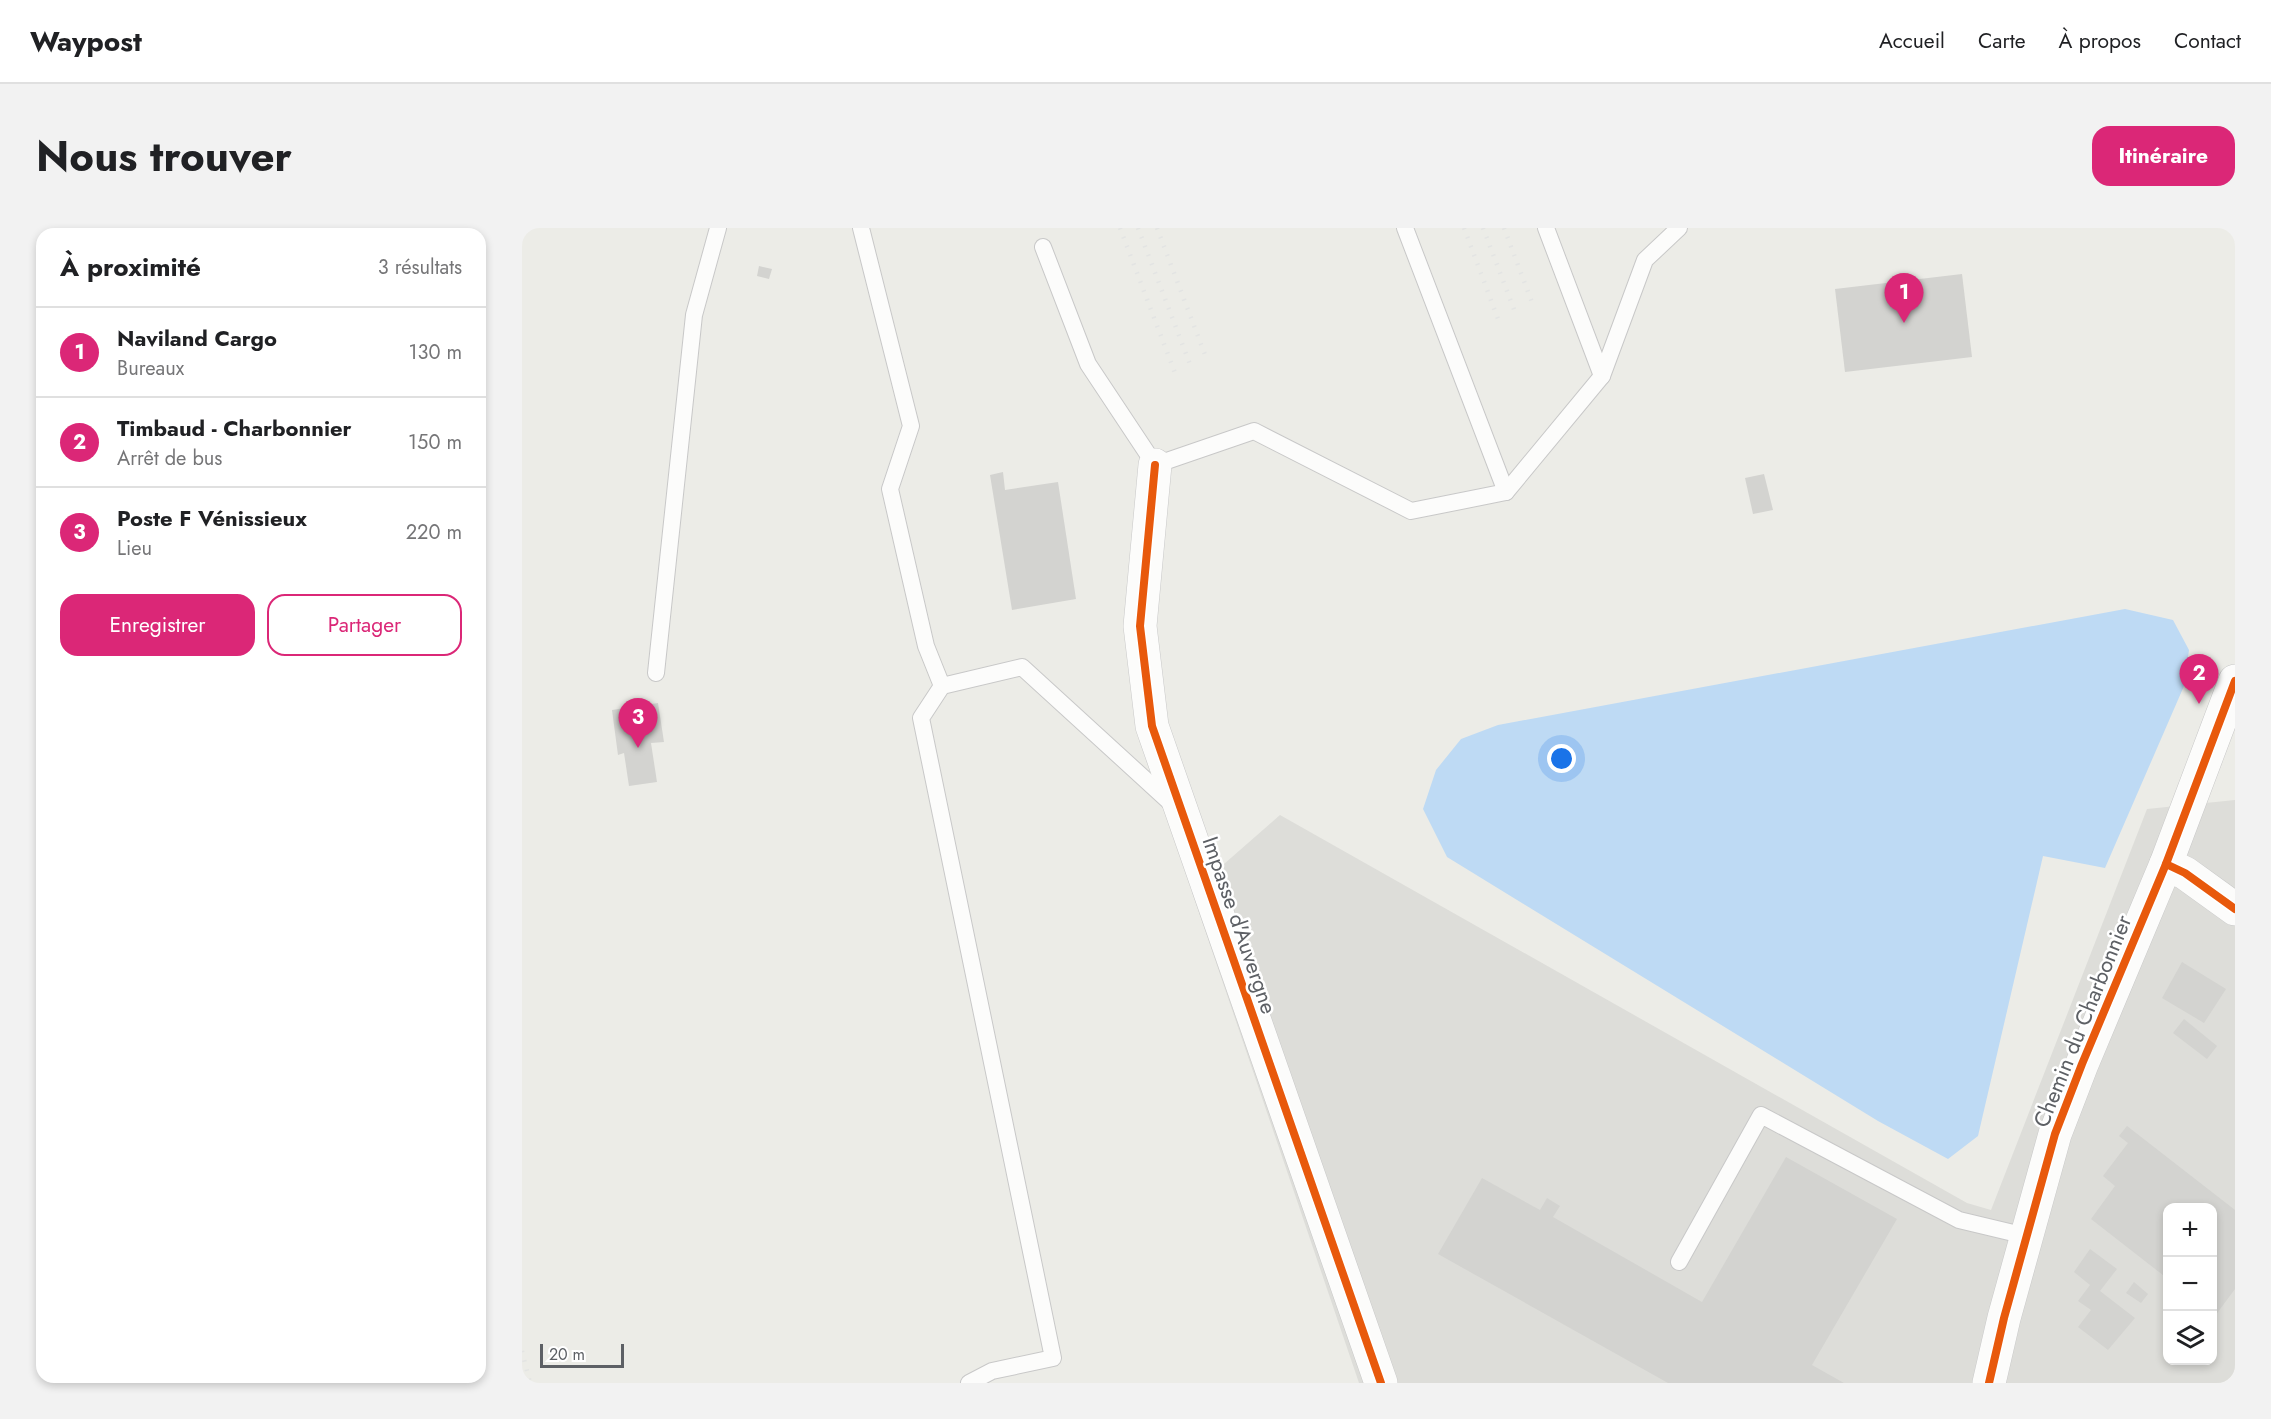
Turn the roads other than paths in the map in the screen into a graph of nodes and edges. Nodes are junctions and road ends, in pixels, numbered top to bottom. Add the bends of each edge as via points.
1 (718, 228) edge
2 (861, 228) edge
3 (1405, 228) edge
4 (1546, 228) edge
5 (1679, 228) edge
6 (1044, 247) dead end
7 (1602, 376) junction
8 (1155, 465) junction
9 (1506, 492) junction
10 (656, 672) dead end
11 (2235, 681) edge
12 (942, 686) junction
13 (1182, 813) junction
14 (2166, 864) junction
15 (2235, 909) edge
16 (2026, 1236) junction
17 (1679, 1262) dead end
18 (969, 1383) edge
19 (1381, 1383) edge
20 (1989, 1383) edge

1 - 10 lane via 694,315
2 - 12 lane via 911,426 890,489 926,646
3 - 9 lane
4 - 7 lane
5 - 7 lane via 1645,260
6 - 8 lane via 1088,364
7 - 9 lane
8 - 9 lane via 1254,431 1411,511
8 - 13 street, Impasse d'Auvergne via 1140,626 1152,726
11 - 14 street, Chemin du Charbonnier
12 - 13 lane via 1022,667
12 - 18 lane via 921,718 1053,1358 992,1371
13 - 19 street, Impasse d'Auvergne
14 - 15 street
14 - 16 street, Chemin du Charbonnier via 2055,1134
16 - 17 lane via 1959,1220 1761,1115
16 - 20 street, Chemin du Charbonnier

